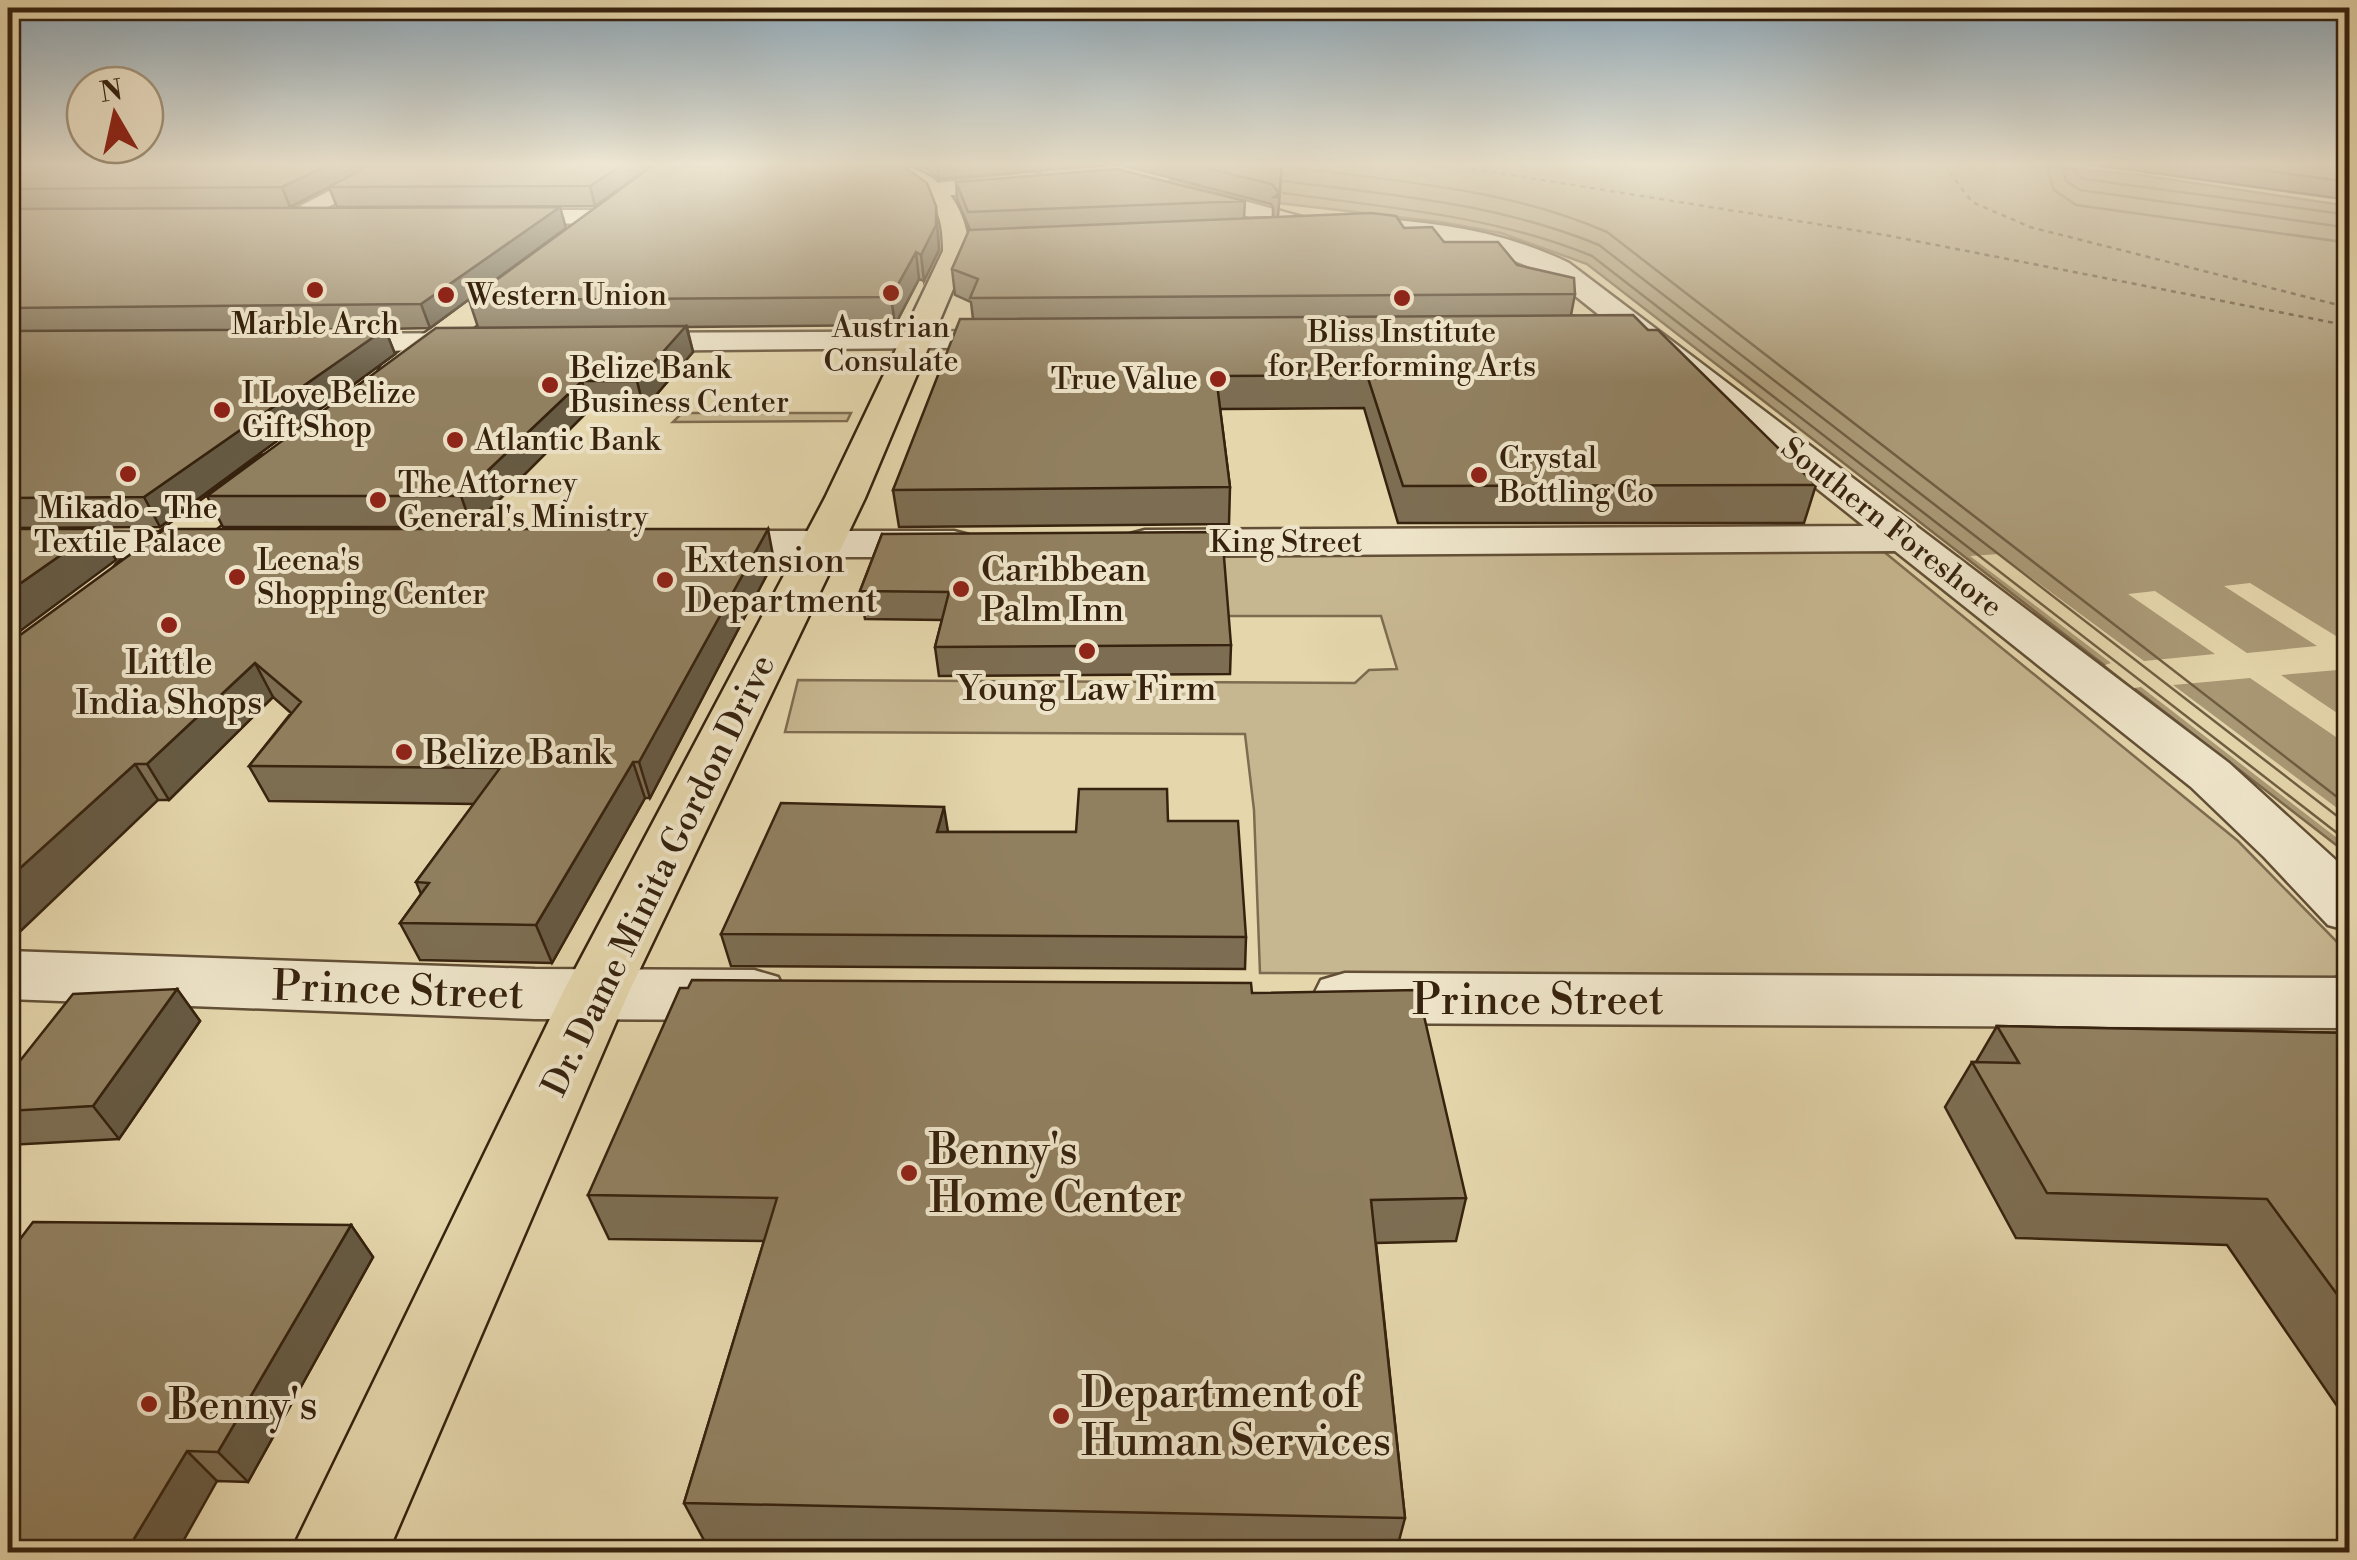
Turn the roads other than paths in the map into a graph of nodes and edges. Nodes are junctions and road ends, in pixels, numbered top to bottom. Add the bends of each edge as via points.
1 (577, 237) edge
2 (963, 237) edge
3 (1455, 237) edge
4 (1645, 333) junction
5 (1586, 334) edge
6 (1059, 340) edge
7 (916, 341) junction
8 (432, 342) junction
9 (516, 342) edge
10 (576, 342) edge
11 (281, 343) edge
12 (370, 390) edge
13 (308, 438) edge
14 (1906, 538) junction
15 (8, 544) edge
16 (657, 544) edge
17 (821, 544) junction
18 (988, 544) edge
19 (1104, 544) edge
20 (168, 546) junction
21 (259, 546) edge
22 (110, 590) edge
23 (2350, 910) edge
24 (8, 975) edge
25 (596, 994) junction
26 (815, 995) edge
27 (1293, 998) edge
28 (2350, 1004) edge
29 (339, 1552) edge

1 - 8 main road
2 - 7 main road, Dr. Dame Minita Gordon Drive
3 - 4 street, Southern Foreshore via 1539,258
4 - 5 street
4 - 14 street, Southern Foreshore
6 - 7 street
7 - 10 street
7 - 17 main road, Dr. Dame Minita Gordon Drive
8 - 9 street
8 - 11 street
8 - 12 main road
13 - 20 main road
14 - 19 street, King Street
14 - 23 street, Southern Foreshore via 2210,776
15 - 20 street
16 - 17 street
17 - 18 street
17 - 25 main road, Dr. Dame Minita Gordon Drive
20 - 21 street
20 - 22 main road
24 - 25 street, Prince Street
25 - 26 street, Prince Street
25 - 29 main road, Dr. Dame Minita Gordon Drive
27 - 28 street, Prince Street

